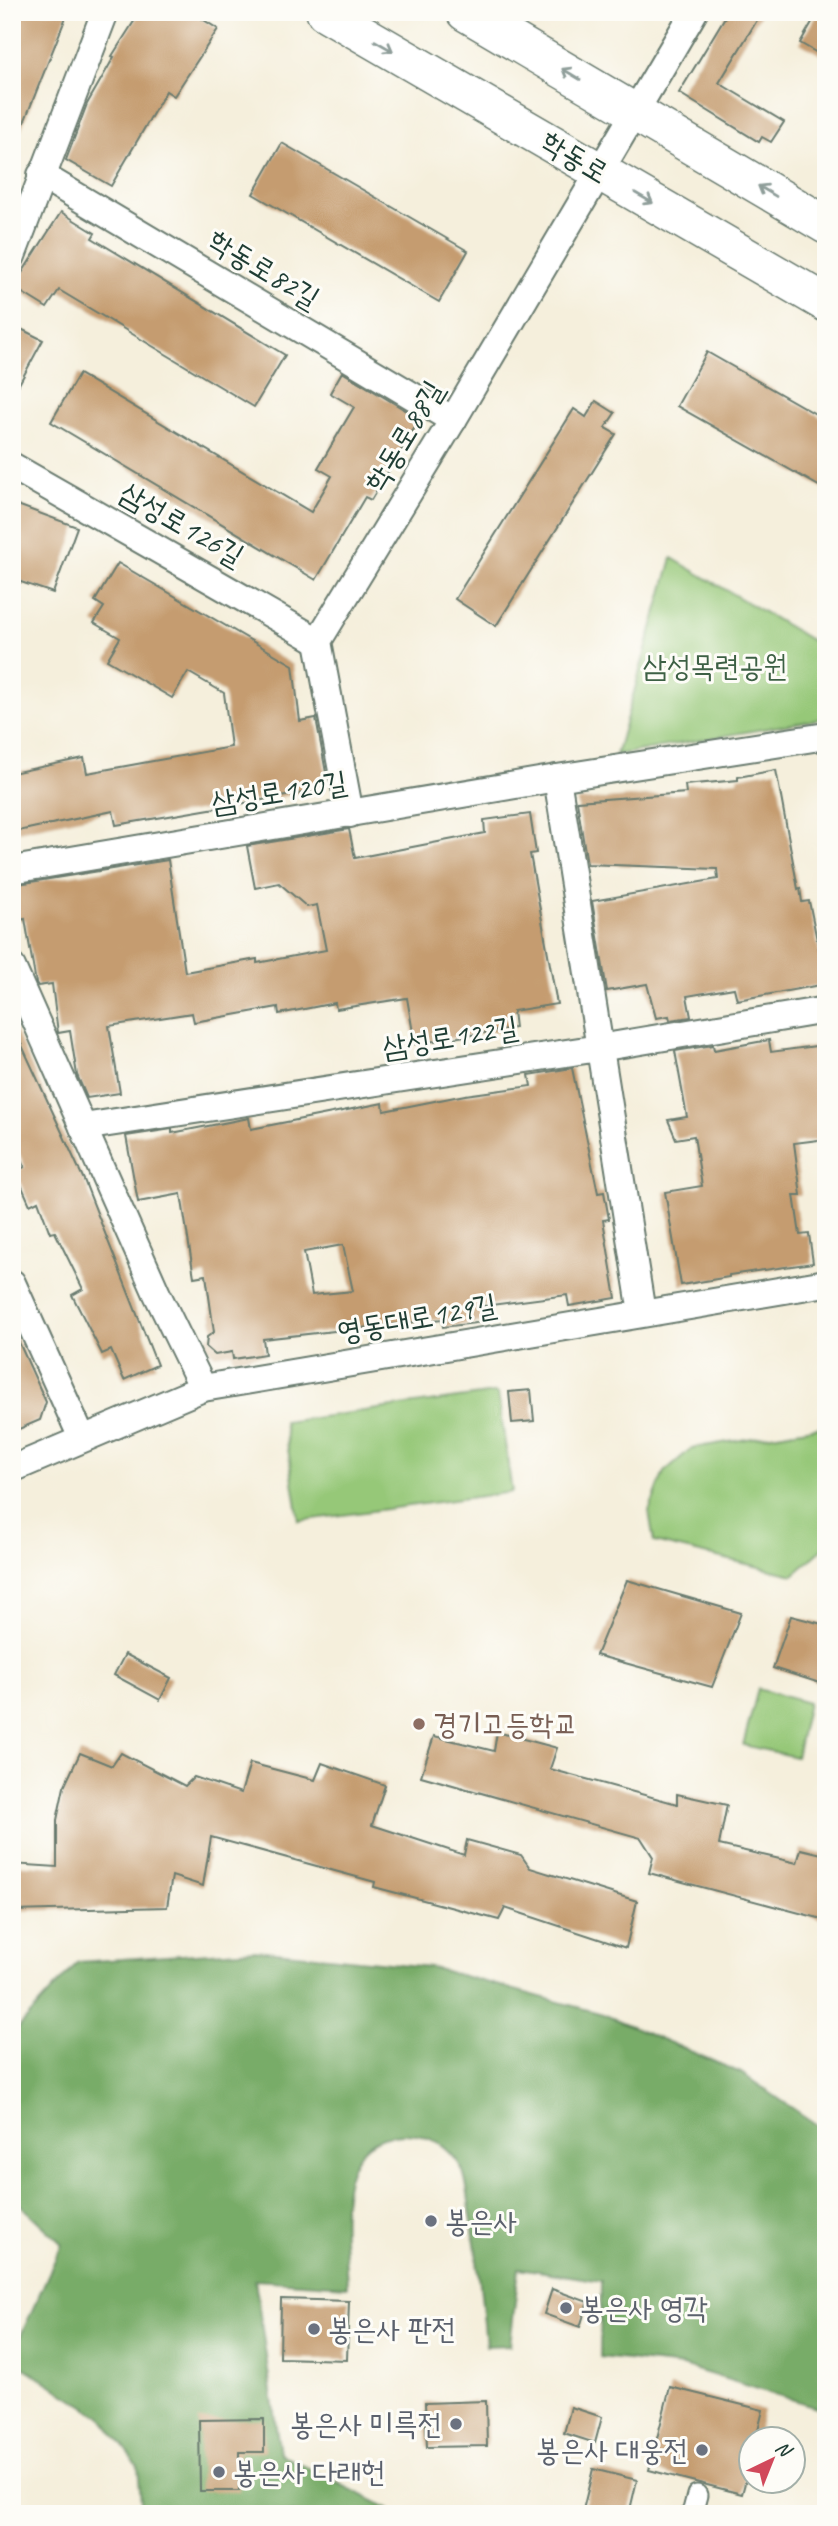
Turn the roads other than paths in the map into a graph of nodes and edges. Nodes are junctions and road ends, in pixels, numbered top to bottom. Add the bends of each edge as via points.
1 (105, 12) edge
2 (324, 12) edge
3 (465, 12) edge
4 (694, 12) edge
5 (635, 113) junction
6 (600, 172) junction
7 (41, 175) junction
8 (826, 225) edge
9 (12, 256) edge
10 (826, 303) edge
11 (453, 420) junction
12 (12, 466) edge
13 (318, 641) junction
14 (826, 736) edge
15 (557, 778) junction
16 (350, 814) junction
17 (12, 870) edge
18 (12, 967) edge
19 (826, 1010) edge
20 (599, 1048) junction
21 (83, 1126) junction
22 (12, 1283) edge
23 (826, 1283) edge
24 (642, 1314) junction
25 (203, 1388) junction
26 (82, 1438) junction
27 (12, 1469) edge

1 - 7 street
2 -> 6 main road, 학동로
5 -> 3 main road
4 - 5 street, 학동로88길
5 - 6 street, 학동로88길
8 -> 5 main road
6 -> 10 main road, 학동로
6 - 11 street, 학동로88길
7 - 9 street
7 - 11 street, 학동로82길
11 - 13 street, 학동로88길
12 - 13 street, 삼성로126길
13 - 16 street
14 - 15 street, 삼성로120길
15 - 16 street, 삼성로120길
15 - 20 street
16 - 17 street, 삼성로120길
18 - 21 street
19 - 20 street, 삼성로122길
20 - 21 street, 삼성로122길
20 - 24 street
21 - 25 street
22 - 26 street
23 - 24 street, 영동대로129길
24 - 25 street, 영동대로129길
25 - 26 street, 영동대로129길
26 - 27 street, 영동대로129길

